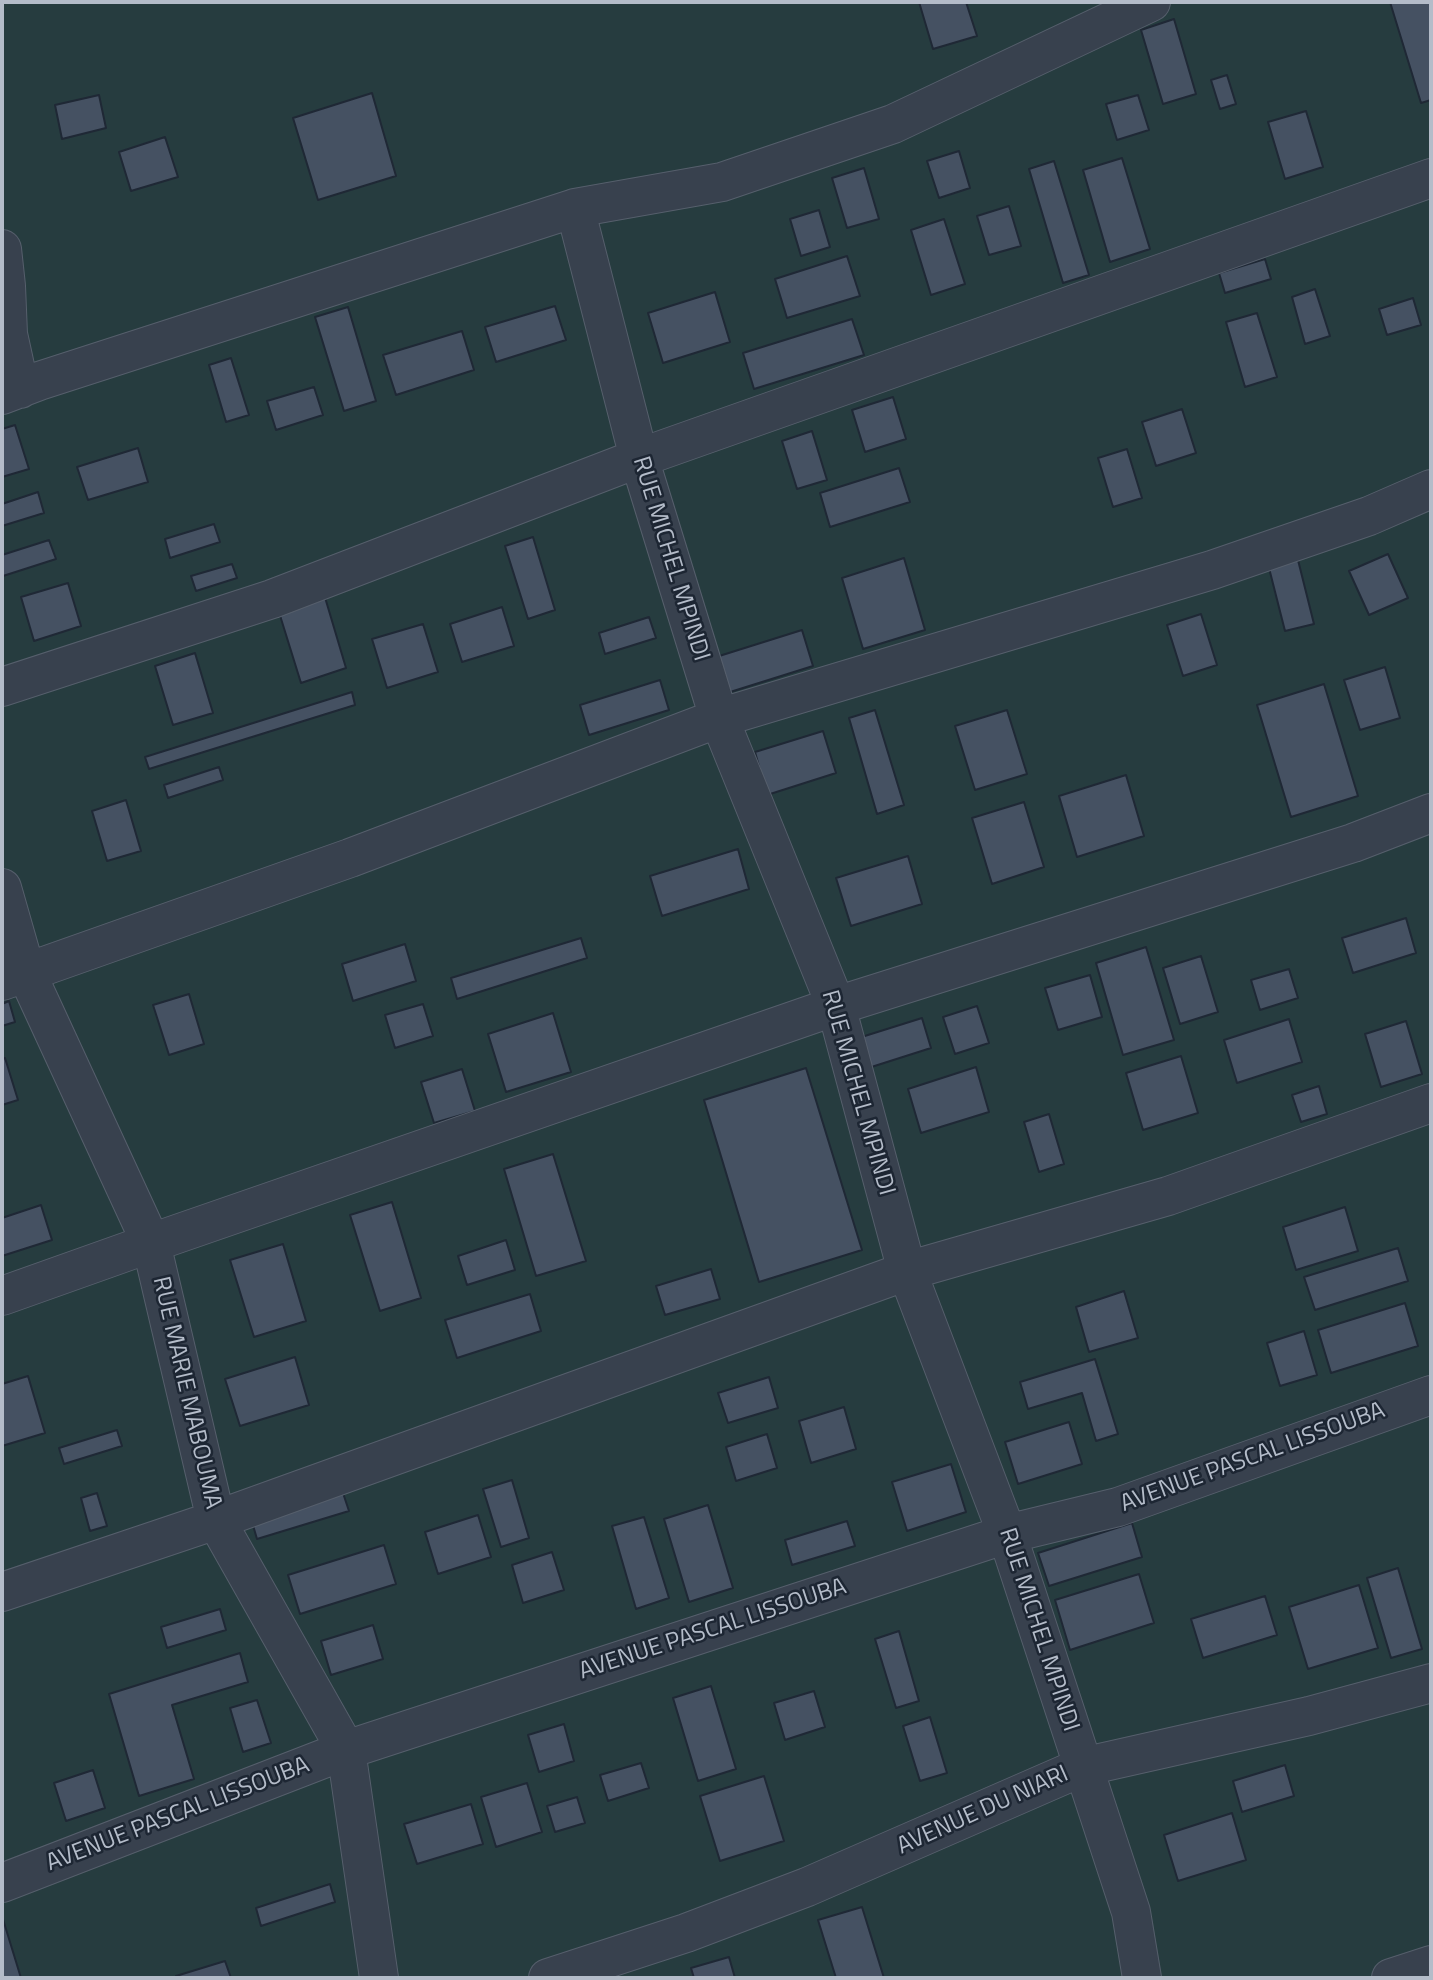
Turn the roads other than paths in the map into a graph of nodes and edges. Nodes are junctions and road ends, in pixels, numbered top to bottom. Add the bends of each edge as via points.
1 (1151, 2) edge
2 (1431, 178) edge
3 (575, 208) junction
4 (2, 249) edge
5 (11, 392) edge
6 (639, 458) junction
7 (1431, 489) edge
8 (2, 687) edge
9 (719, 718) junction
10 (1431, 813) edge
11 (2, 888) edge
12 (14, 976) edge
13 (836, 1006) junction
14 (1431, 1103) edge
15 (151, 1243) junction
16 (907, 1271) junction
17 (2, 1296) edge
18 (1431, 1395) edge
19 (216, 1520) junction
20 (1007, 1534) junction
21 (2, 1592) edge
22 (1431, 1683) edge
23 (346, 1750) junction
24 (1082, 1768) junction
25 (2, 1883) edge
26 (1431, 1965) edge
27 (379, 1978) edge
28 (548, 1978) edge
29 (1142, 1978) edge
30 (1391, 1978) edge

1 - 3 street via 893,124 722,182
2 - 6 street
3 - 5 street
3 - 6 street, RUE MICHEL MPINDI
4 - 5 street
6 - 8 street via 272,599
6 - 9 street, RUE MICHEL MPINDI
7 - 9 street via 1369,516 1212,570
9 - 12 street via 350,858
9 - 13 street, RUE MICHEL MPINDI
10 - 13 street via 1353,843
11 - 12 street, RUE MARIE MABOUMA
12 - 15 street, RUE MARIE MABOUMA
13 - 15 street
13 - 16 street, RUE MICHEL MPINDI
14 - 16 street via 1168,1196
15 - 17 street
15 - 19 street, RUE MARIE MABOUMA
16 - 19 street
16 - 20 street, RUE MICHEL MPINDI
18 - 20 street, AVENUE PASCAL LISSOUBA via 1118,1507
19 - 21 street
19 - 23 street, RUE MARIE MABOUMA
20 - 23 street, AVENUE PASCAL LISSOUBA
20 - 24 street, RUE MICHEL MPINDI
22 - 24 street, AVENUE DU NIARI
23 - 25 street, AVENUE PASCAL LISSOUBA
23 - 27 street, RUE MARIE MABOUMA
24 - 28 street, AVENUE DU NIARI via 807,1887
24 - 29 street, RUE MICHEL MPINDI via 1131,1912
26 - 30 street

